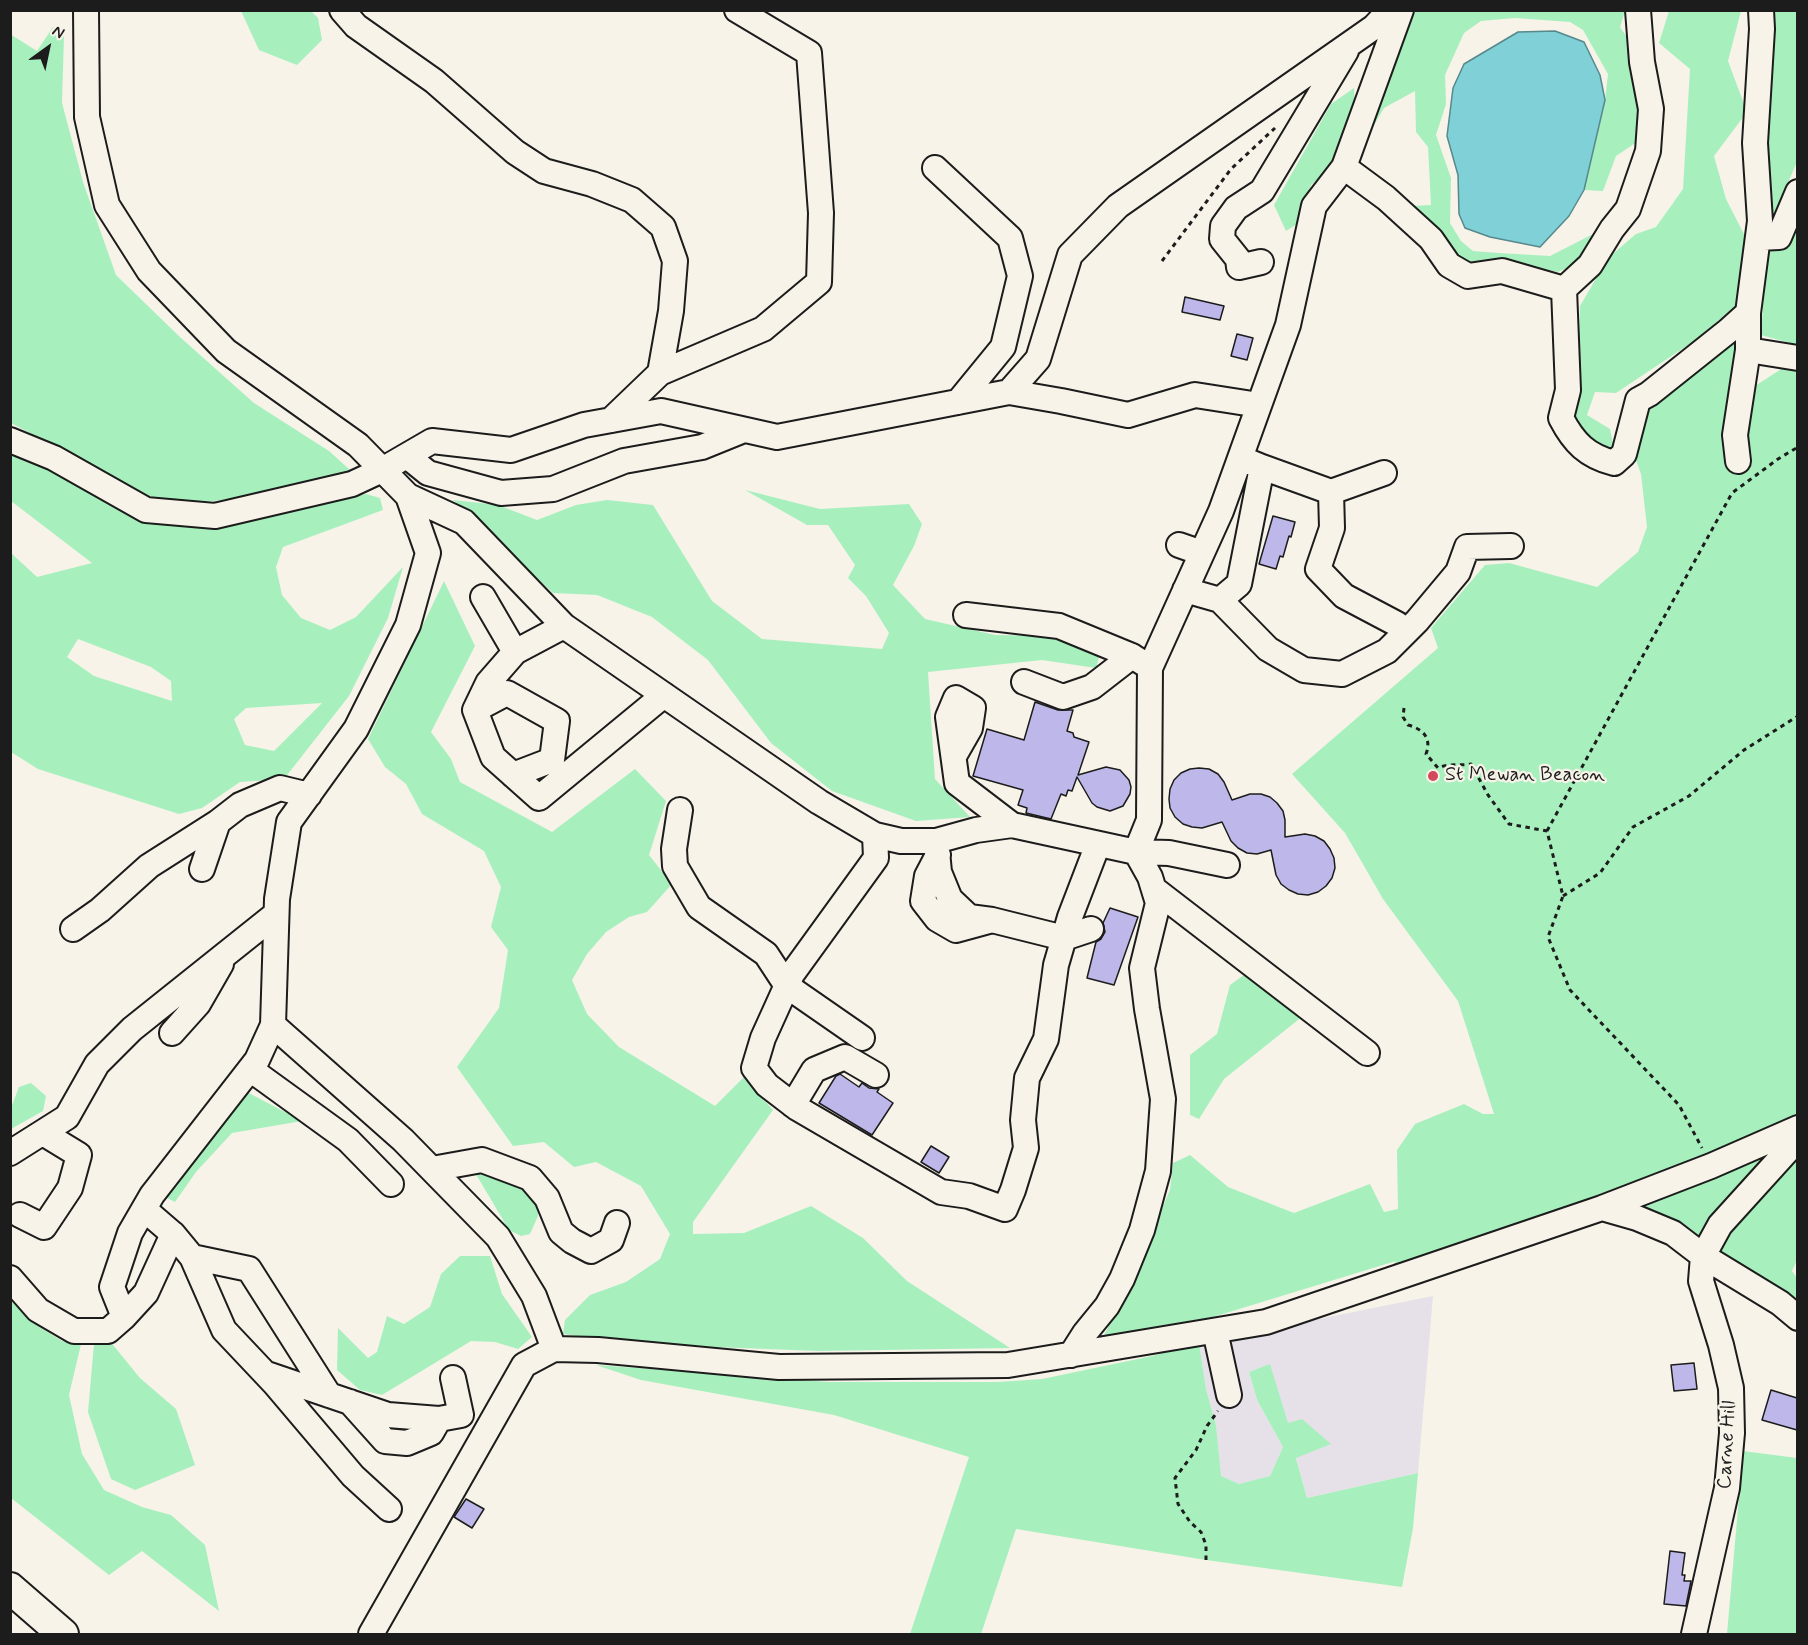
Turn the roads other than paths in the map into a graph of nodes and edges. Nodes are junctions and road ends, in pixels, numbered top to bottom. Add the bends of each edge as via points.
1 (86, 10) edge
2 (342, 10) edge
3 (737, 10) edge
4 (1390, 10) edge
5 (1401, 10) edge
6 (1638, 10) edge
7 (1761, 10) edge
8 (1350, 44) junction
9 (1344, 167) junction
10 (935, 168) dead end
11 (1797, 192) edge
12 (1758, 238) junction
13 (1261, 262) dead end
14 (1564, 289) junction
15 (1748, 313) junction
16 (1748, 350) junction
17 (1797, 358) edge
18 (660, 373) junction
19 (1009, 392) junction
20 (958, 402) junction
21 (1259, 405) junction
22 (611, 420) junction
23 (744, 430) junction
24 (10, 440) edge
25 (407, 456) junction
26 (1240, 458) junction
27 (1738, 461) dead end
28 (1262, 467) junction
29 (382, 470) junction
30 (1384, 473) dead end
31 (1331, 492) junction
32 (408, 496) junction
33 (1179, 545) dead end
34 (1511, 546) dead end
35 (1202, 553) junction
36 (1185, 590) junction
37 (483, 597) dead end
38 (1220, 600) junction
39 (966, 615) dead end
40 (564, 626) junction
41 (1405, 633) junction
42 (515, 652) junction
43 (1141, 662) junction
44 (1024, 682) dead end
45 (664, 695) junction
46 (475, 710) junction
47 (954, 756) dead end
48 (513, 775) junction
49 (309, 795) junction
50 (680, 810) dead end
51 (218, 822) junction
52 (1012, 825) junction
53 (875, 835) junction
54 (1098, 844) junction
55 (937, 848) junction
56 (1137, 852) junction
57 (1227, 865) dead end
58 (202, 869) dead end
59 (1154, 889) junction
60 (276, 914) junction
61 (73, 929) dead end
62 (1091, 929) dead end
63 (1064, 938) junction
64 (229, 952) junction
65 (787, 986) junction
66 (273, 1025) junction
67 (172, 1033) dead end
68 (862, 1038) dead end
69 (1367, 1053) dead end
70 (250, 1069) junction
71 (876, 1075) dead end
72 (793, 1105) junction
73 (1797, 1128) edge
74 (43, 1132) junction
75 (1797, 1139) edge
76 (10, 1153) edge
77 (432, 1169) junction
78 (391, 1184) dead end
79 (1602, 1208) junction
80 (144, 1209) junction
81 (20, 1215) dead end
82 (617, 1223) dead end
83 (173, 1234) junction
84 (1703, 1256) junction
85 (192, 1257) junction
86 (10, 1278) edge
87 (124, 1317) junction
88 (1797, 1318) edge
89 (1215, 1331) junction
90 (554, 1349) junction
91 (1071, 1355) junction
92 (264, 1373) junction
93 (453, 1378) dead end
94 (1229, 1395) road end
95 (340, 1399) junction
96 (389, 1509) dead end
97 (10, 1588) edge
98 (63, 1635) edge
99 (371, 1635) edge
100 (1694, 1635) edge

1 - 29 street via 87,117 107,205 149,271 226,351 358,445
2 - 18 street via 356,26 434,81 515,153 544,171 632,200 663,227 675,261
3 - 18 street via 809,53 821,213 819,282 763,328
4 - 8 street
5 - 9 street
6 - 14 street via 1651,109 1648,151 1628,209 1590,265
7 - 12 street via 1755,143
8 - 13 street via 1262,191 1236,208 1223,226 1222,238 1238,259 1239,267
8 - 19 street via 1118,206 1070,255 1038,359
9 - 14 street via 1386,198 1431,239 1449,265 1468,276 1502,271
9 - 21 street via 1314,206 1288,325
10 - 20 street via 1010,238 1020,276 1003,347
11 - 12 street via 1779,237
12 - 15 street
14 - 15 street via 1568,390 1561,418 1588,453 1614,463 1624,454 1638,400
15 - 16 street
16 - 17 street
16 - 27 street via 1735,435
18 - 22 street
19 - 20 street
19 - 21 street via 1128,415 1195,395
20 - 23 street via 777,437
21 - 26 street
22 - 23 street via 662,411
22 - 25 street via 511,450 432,441
23 - 25 street via 702,447 624,461 553,489 501,493 428,473
24 - 29 street via 54,458 146,510 216,516 352,484
25 - 29 street
26 - 28 street
26 - 35 street
28 - 31 street
28 - 38 street via 1239,584
29 - 32 street
30 - 31 street
31 - 41 street via 1332,528 1318,569 1344,596 1397,624
32 - 40 street via 464,522
32 - 49 street via 428,553 408,625 356,729
33 - 35 street
34 - 41 street via 1467,547 1458,572
35 - 36 street
36 - 38 street
36 - 43 street
37 - 42 street
38 - 41 street via 1268,649 1304,670 1342,674 1387,651
39 - 43 street via 1059,626
40 - 42 street
40 - 45 street
42 - 46 street via 488,683
43 - 44 street via 1063,697
43 - 56 street via 1149,820
45 - 48 street via 539,798
45 - 53 street via 819,802
46 - 48 street via 493,757
46 - 48 street via 507,693 557,721 552,760
47 - 52 street via 957,783
49 - 51 street via 280,788 240,805
49 - 60 street via 289,822
50 - 65 street via 675,866 699,908 766,954
51 - 58 street
51 - 61 street via 149,866
52 - 54 street
52 - 55 street via 976,830
53 - 55 street
53 - 65 street via 876,858
54 - 56 street
54 - 63 street
55 - 63 street via 939,872 950,899 969,917
56 - 57 street via 1169,853
56 - 59 street
59 - 69 street
59 - 91 street via 1158,903 1142,968 1163,1099 1158,1171 1142,1230 1122,1279
60 - 64 street
60 - 66 street
62 - 63 street
63 - 72 street via 1056,965 1046,1040 1027,1078 1023,1120 1026,1148 1005,1209 941,1191
64 - 67 street via 198,1005
64 - 74 street via 132,1029 98,1064 67,1117
65 - 68 street
65 - 72 street via 754,1068 767,1085
66 - 70 street
66 - 77 street
70 - 78 street via 348,1140
70 - 80 street
71 - 72 street via 845,1057 814,1070
73 - 79 street
74 - 76 street
74 - 81 street via 79,1155 70,1188 44,1227
75 - 84 street, Carne Hill via 1720,1225
77 - 82 street via 482,1160 530,1178 547,1198 561,1232 591,1251 611,1240
77 - 90 street via 498,1237 534,1296
79 - 84 street via 1673,1233
79 - 89 street via 1266,1322
80 - 83 street
80 - 87 street via 130,1233 112,1287
83 - 85 street
83 - 87 street via 146,1293
84 - 88 street via 1780,1303
84 - 100 street, Carne Hill via 1701,1281 1731,1388 1732,1433 1727,1488
85 - 92 street via 224,1330
85 - 95 street via 249,1269
86 - 87 street via 38,1310 74,1331 108,1330
89 - 91 street
89 - 94 street
90 - 91 street via 779,1367 1008,1365
90 - 99 street via 524,1365
92 - 95 street
92 - 96 street via 353,1476
93 - 95 street via 461,1415 439,1419 388,1415
97 - 98 main road

